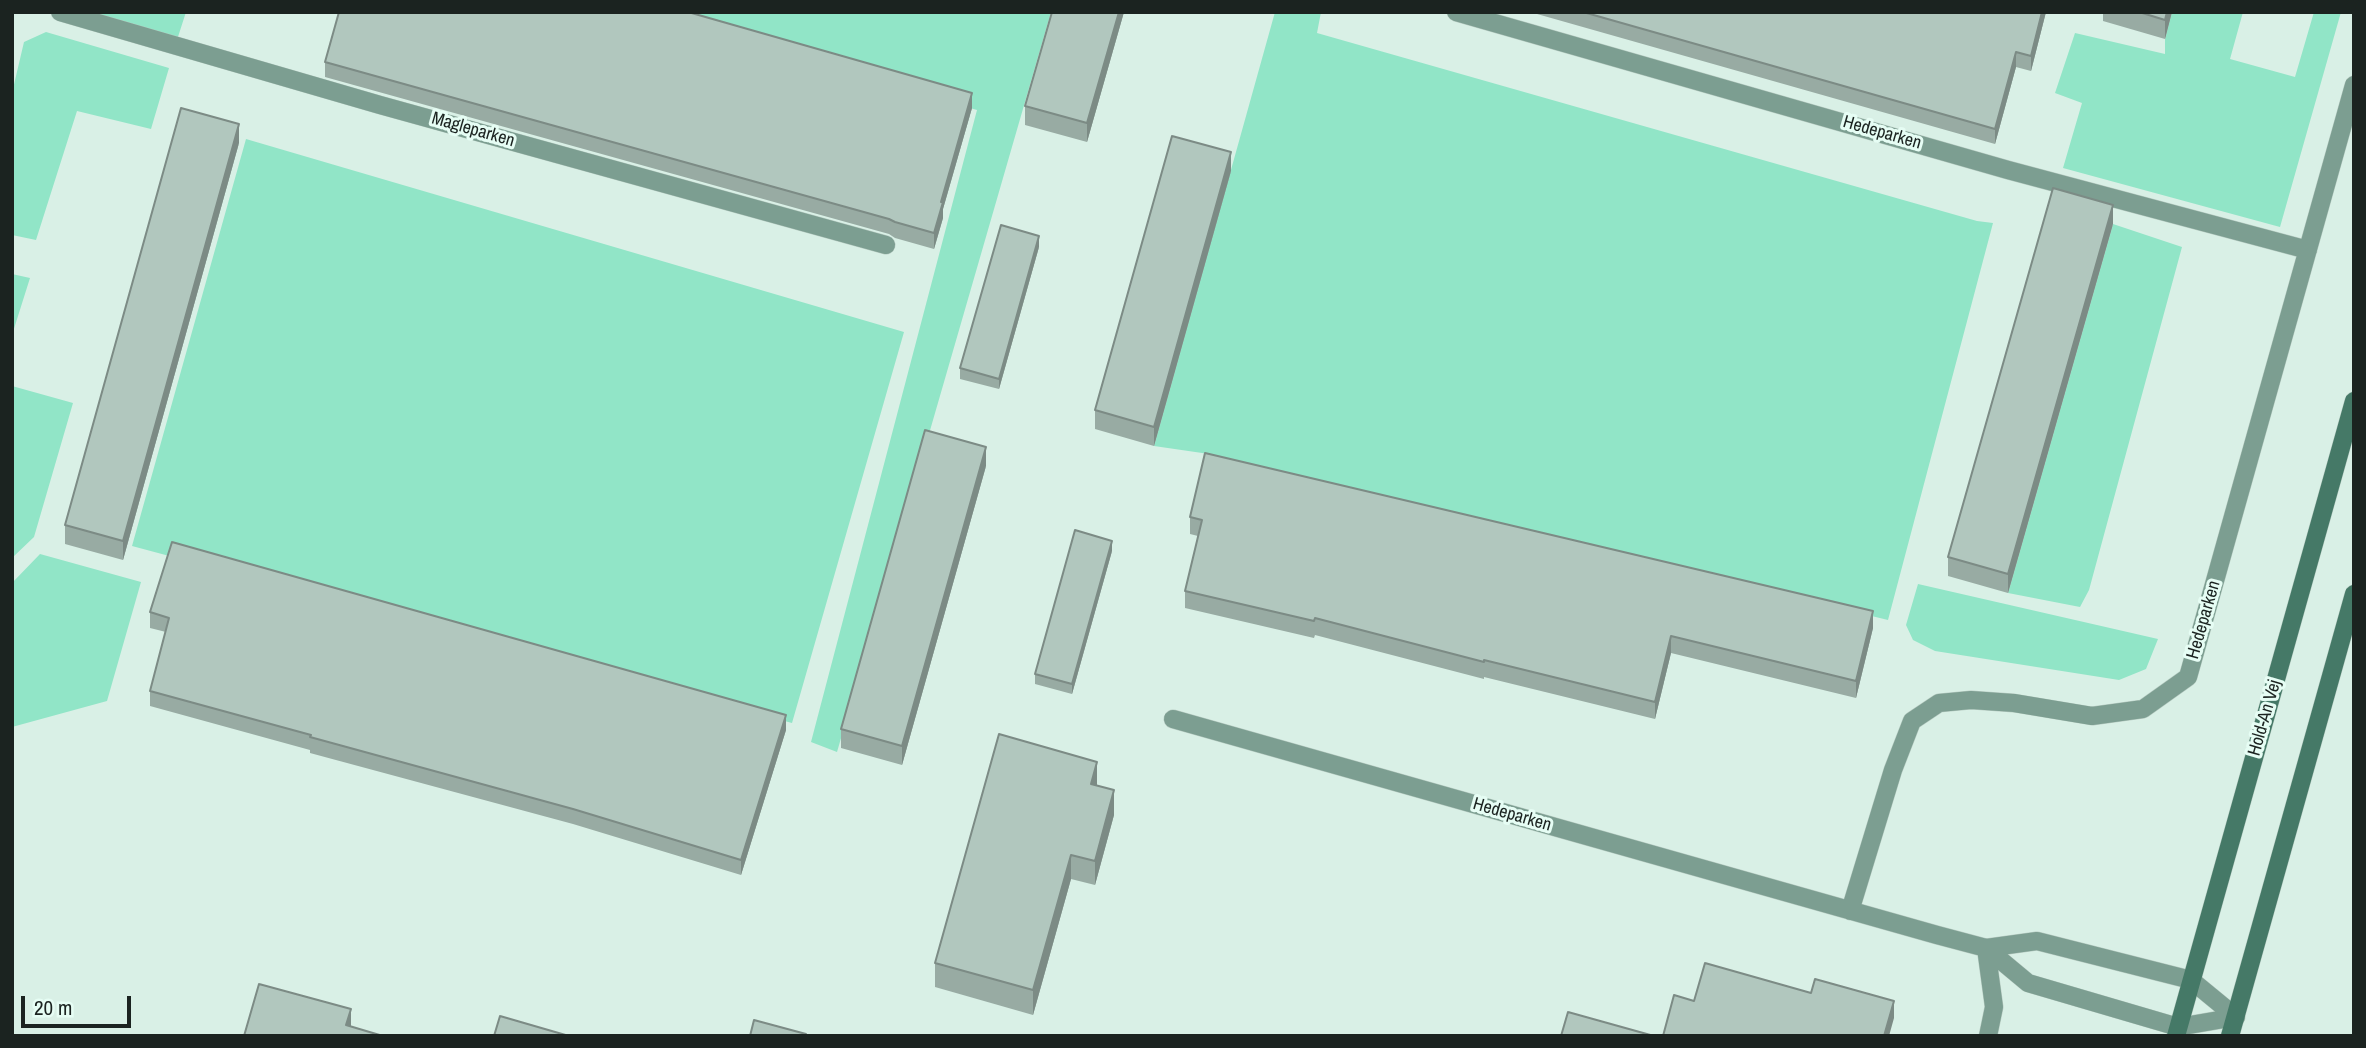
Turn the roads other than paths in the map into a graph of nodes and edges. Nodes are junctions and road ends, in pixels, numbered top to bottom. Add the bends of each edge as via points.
1 (60, 12) edge
2 (1456, 12) edge
3 (2354, 85) edge
4 (886, 245) edge
5 (2308, 250) junction
6 (2354, 401) edge
7 (2354, 594) edge
8 (1173, 719) dead end
9 (1850, 911) junction
10 (1986, 948) junction
11 (2191, 980) junction
12 (2236, 1017) junction
13 (2177, 1031) edge
14 (1988, 1036) edge
15 (2230, 1036) edge

1 - 4 street, Magleparken
2 - 5 street, Hedeparken via 2008,170
3 - 5 street, Hedeparken
5 - 9 street, Hedeparken via 2188,677 2143,709 2092,716 1971,700 1939,703 1912,721
6 - 11 street, Hold-An Vej
7 - 12 street
8 - 9 street, Hedeparken
9 - 10 street, Hedeparken
10 - 11 street, Hedeparken via 2037,941
10 - 13 street, Hedeparken via 2028,983
10 - 14 street via 1994,1007
11 - 12 street, Hedeparken
11 - 13 street, Hold-An Vej
12 - 13 street, Hedeparken
12 - 15 street

